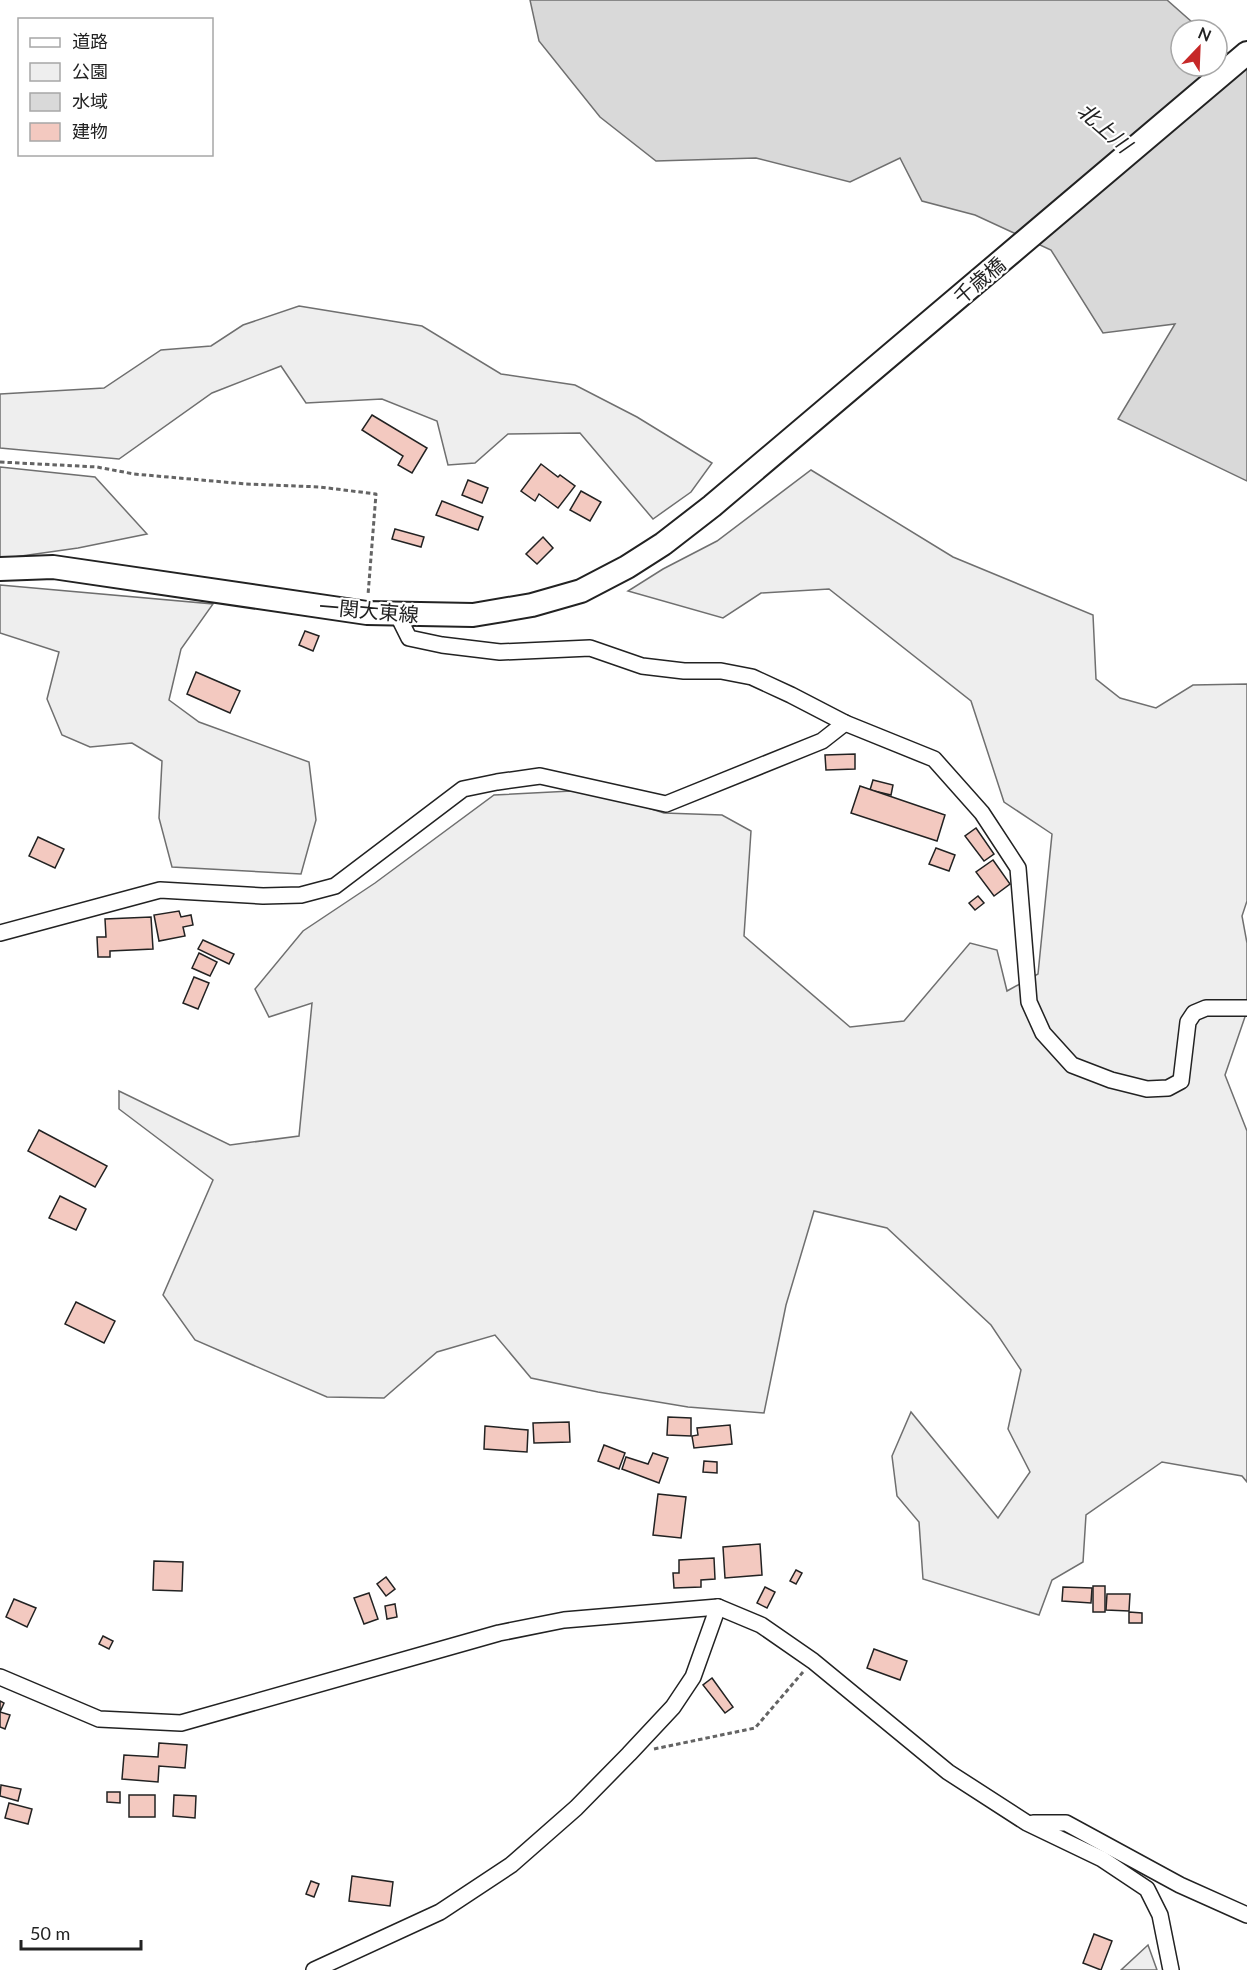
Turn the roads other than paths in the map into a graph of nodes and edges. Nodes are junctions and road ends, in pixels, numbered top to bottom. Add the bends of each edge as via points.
1 (1247, 53) edge
2 (712, 506) joint
3 (0, 569) edge
4 (397, 614) junction
5 (845, 723) junction
6 (0, 933) edge
7 (1247, 1008) edge
8 (718, 1607) junction
9 (0, 1677) edge
10 (1027, 1823) junction
11 (1247, 1916) edge
12 (314, 1970) edge
13 (1171, 1970) edge

1 - 2 main road, 千歳橋
2 - 4 main road, 一関大東線 via 627,567 581,591 532,605 473,615
3 - 4 main road, 一関大東線 via 53,567 367,613
4 - 5 street via 409,638 442,645 500,652 590,648 642,666 752,677
5 - 6 street via 822,741 666,804 540,776 463,789 335,886 301,895 160,890
5 - 7 street via 934,759 982,813 1018,868 1029,1002 1043,1034 1072,1065 1147,1089 1168,1088 1181,1081 1188,1022 1194,1013 1206,1008
8 - 9 street via 564,1620 499,1633 181,1723 99,1719
8 - 10 street via 761,1625 813,1661 948,1772
8 - 12 street via 693,1677 673,1707 576,1808 511,1865 440,1912
10 - 11 street via 1066,1824
10 - 13 street via 1102,1859 1147,1889 1160,1915

